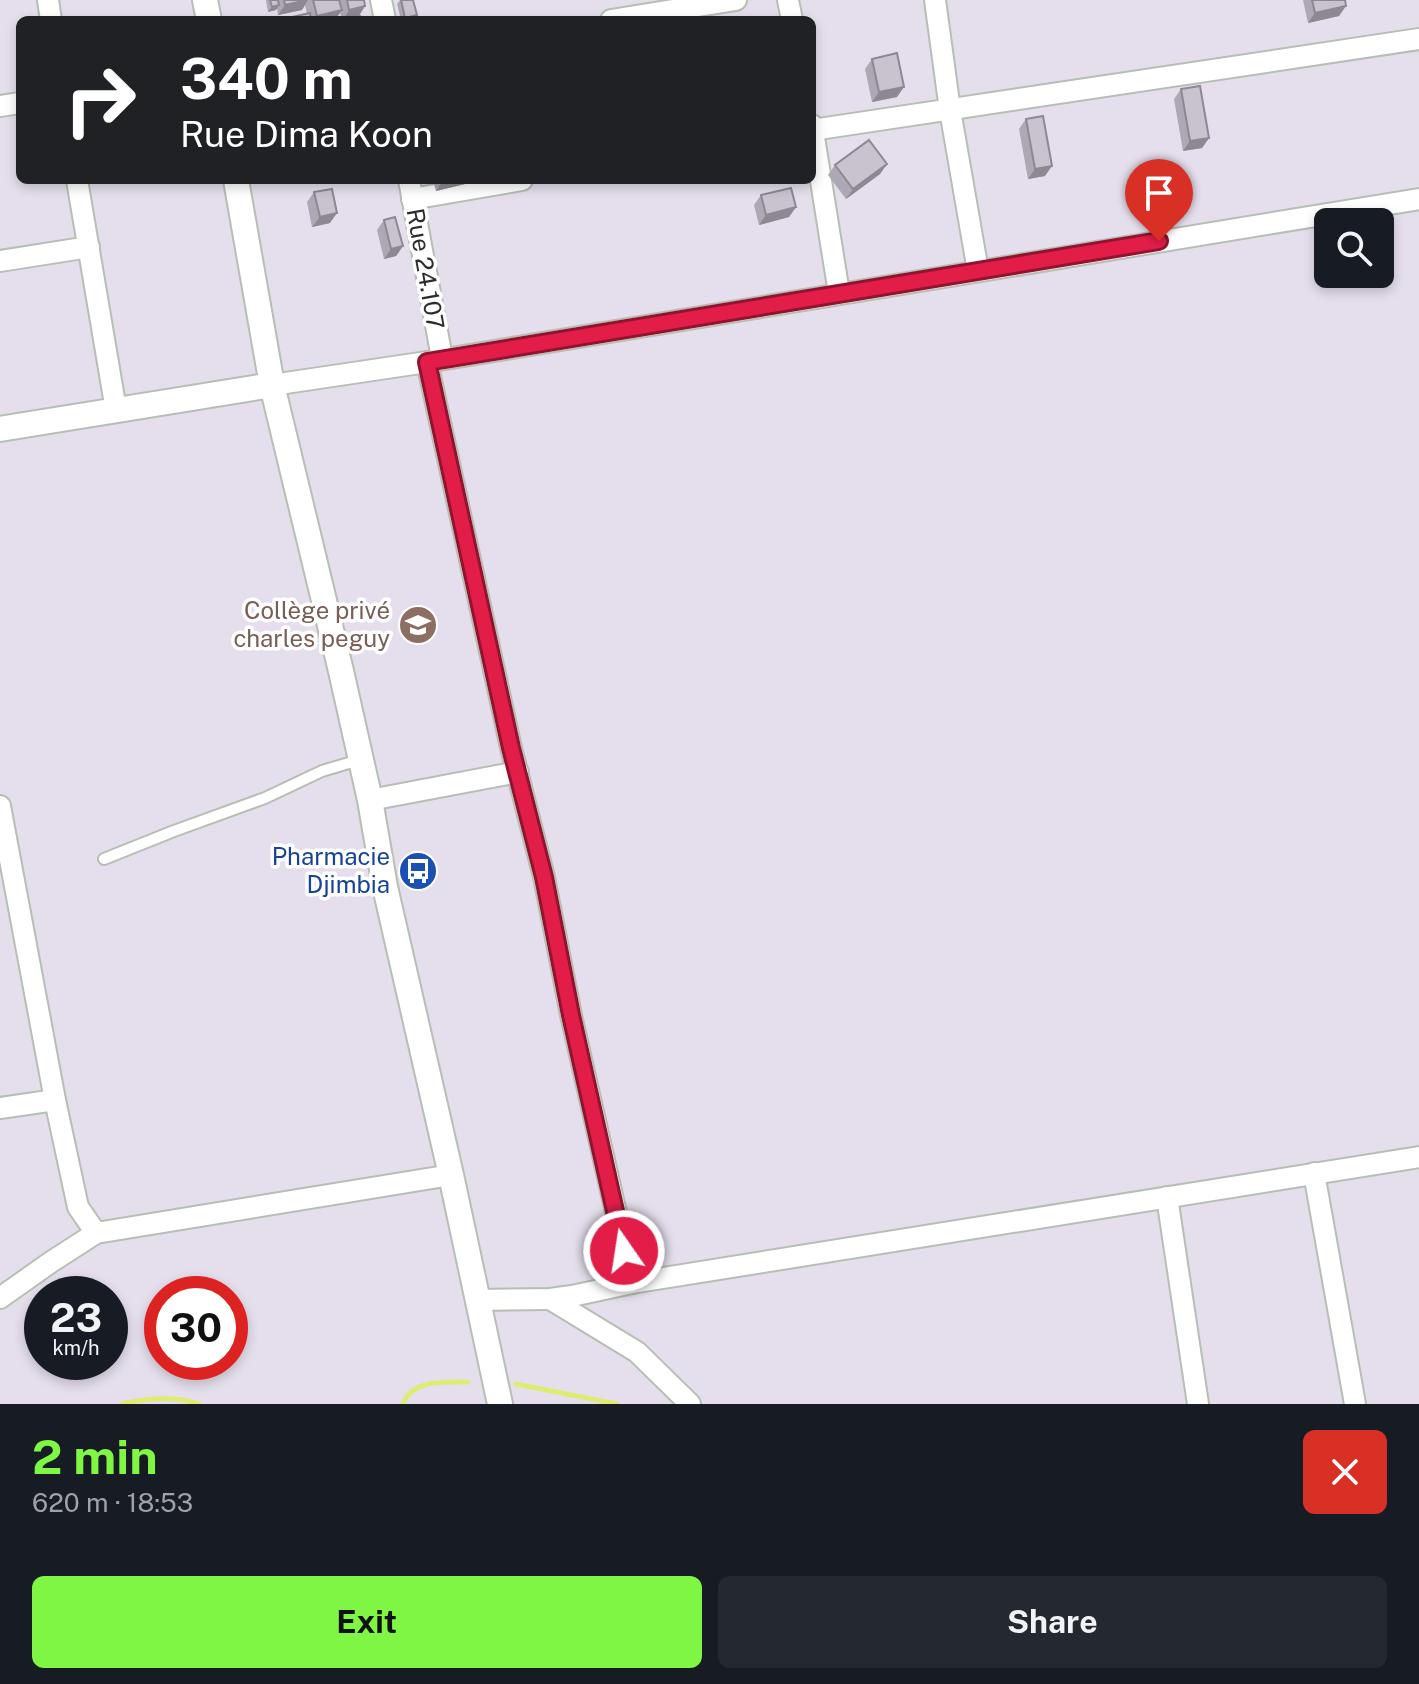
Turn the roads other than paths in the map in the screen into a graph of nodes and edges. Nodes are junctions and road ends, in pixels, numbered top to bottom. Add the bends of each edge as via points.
1 (736, 0) edge
2 (935, 0) edge
3 (636, 16) edge
4 (1419, 39) edge
5 (950, 110) junction
6 (816, 127) edge
7 (816, 152) edge
8 (78, 184) edge
9 (237, 184) edge
10 (473, 184) edge
11 (411, 189) edge
12 (1419, 199) edge
13 (89, 247) junction
14 (0, 261) edge
15 (978, 271) junction
16 (839, 293) junction
17 (434, 360) junction
18 (272, 385) junction
19 (116, 410) junction
20 (0, 429) edge
21 (361, 760) junction
22 (518, 772) junction
23 (370, 800) junction
24 (0, 806) edge
25 (104, 859) dead end
26 (55, 1100) junction
27 (0, 1108) edge
28 (1419, 1157) edge
29 (1314, 1173) junction
30 (451, 1175) junction
31 (1167, 1197) junction
32 (96, 1233) junction
33 (632, 1283) junction
34 (0, 1298) edge
35 (550, 1299) junction
36 (478, 1300) junction
37 (500, 1404) edge
38 (690, 1404) edge
39 (1198, 1404) edge
40 (1355, 1404) edge

1 - 3 street
2 - 5 street
4 - 5 street
5 - 6 street
5 - 15 street
7 - 16 street
8 - 13 street
9 - 18 street
10 - 11 street
11 - 17 street, Rue 24.107
12 - 15 street
13 - 14 street
13 - 19 street
15 - 16 street
16 - 17 street
17 - 18 street
17 - 22 street, Rue 24.107
18 - 19 street
18 - 21 street
19 - 20 street
21 - 23 street
21 - 25 lane
22 - 23 street
22 - 33 street, Rue 24.107
23 - 30 street
24 - 26 street
26 - 27 street
26 - 32 street via 78,1207
28 - 29 street
29 - 31 street
29 - 40 street
30 - 32 street
30 - 36 street
31 - 33 street
31 - 39 street
32 - 34 street
33 - 35 street
35 - 36 street
35 - 38 street via 637,1352
36 - 37 street

